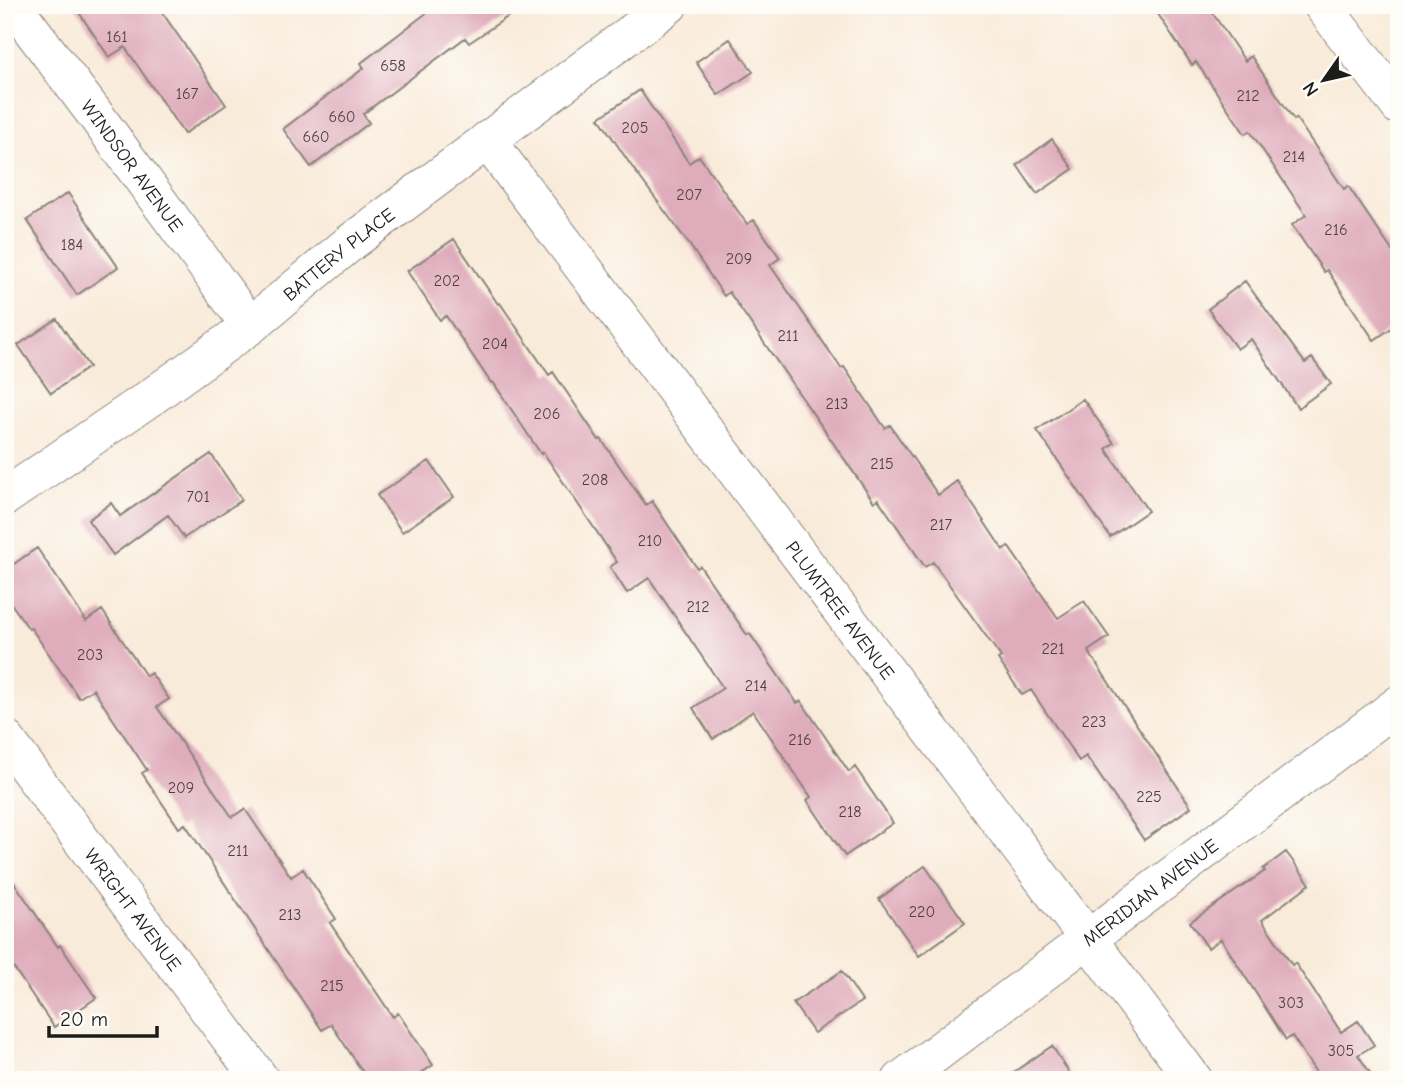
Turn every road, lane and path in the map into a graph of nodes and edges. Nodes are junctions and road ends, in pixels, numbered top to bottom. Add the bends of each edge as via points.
1 (13, 5) edge
2 (669, 5) edge
3 (1322, 5) edge
4 (1399, 106) edge
5 (487, 140) junction
6 (250, 326) junction
7 (5, 498) edge
8 (1399, 704) edge
9 (5, 738) edge
10 (1088, 940) junction
11 (261, 1080) edge
12 (901, 1080) edge
13 (1194, 1080) edge

1 - 6 street, WINDSOR AVENUE
2 - 5 street, BATTERY PLACE
3 - 4 street
5 - 6 street, BATTERY PLACE via 350,243
5 - 10 street, PLUMTREE AVENUE
6 - 7 street, BATTERY PLACE
8 - 10 street, MERIDIAN AVENUE
9 - 11 street, WRIGHT AVENUE
10 - 12 street, MERIDIAN AVENUE
10 - 13 street, PLUMTREE AVENUE

